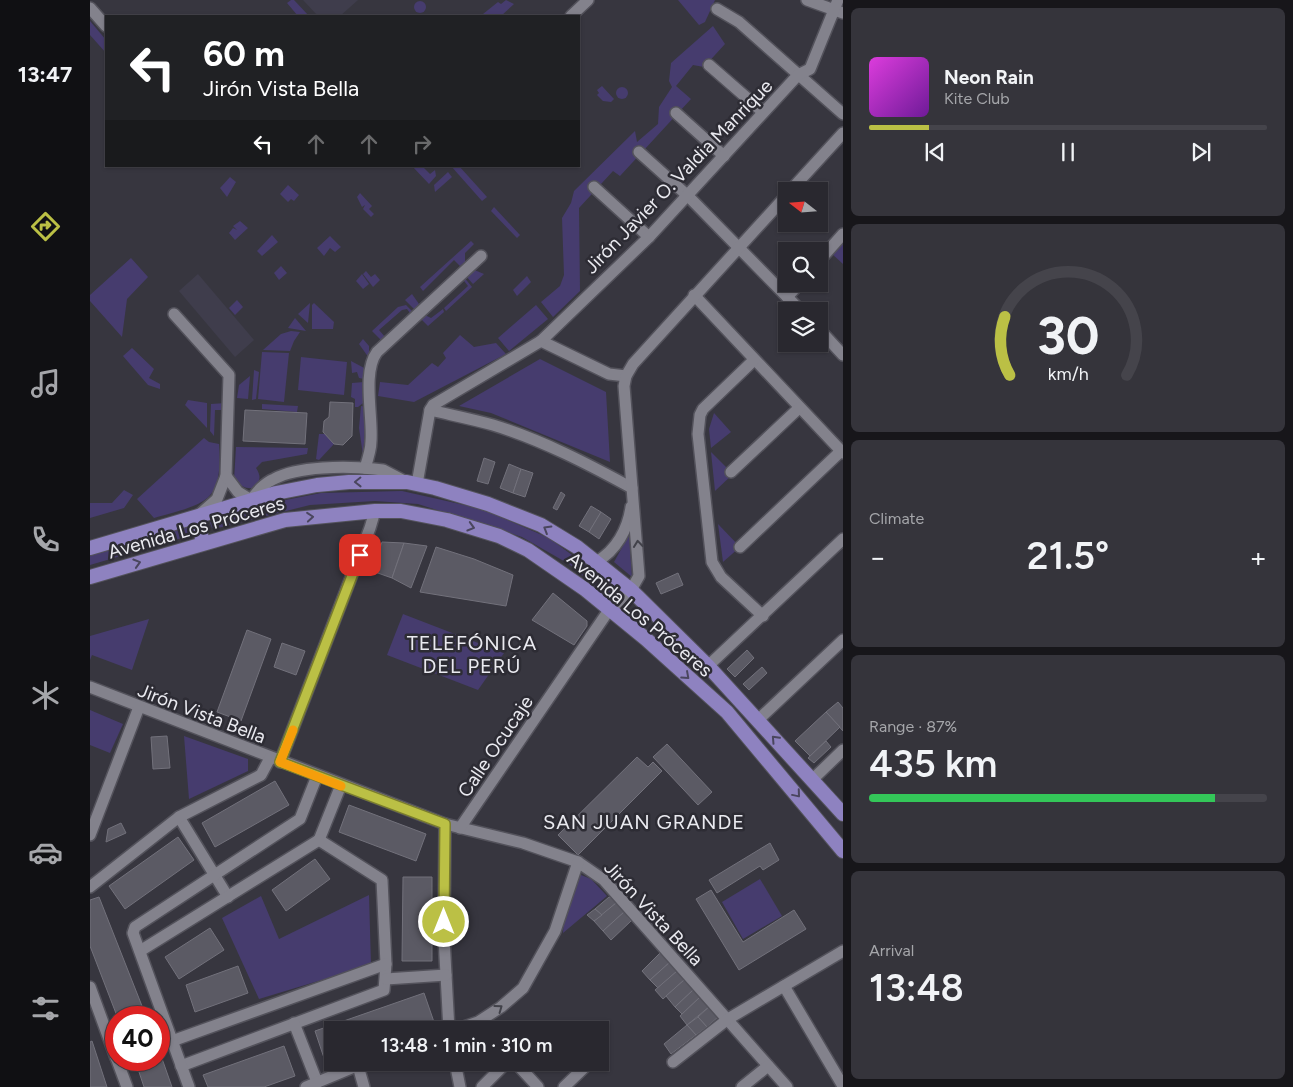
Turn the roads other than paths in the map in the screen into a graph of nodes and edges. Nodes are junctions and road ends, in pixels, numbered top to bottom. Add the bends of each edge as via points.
1 (588, 0) edge
2 (807, 0) edge
3 (839, 7) edge
4 (90, 8) edge
5 (717, 9) dead end
6 (572, 15) edge
7 (105, 25) edge
8 (709, 65) dead end
9 (798, 75) junction
10 (763, 112) junction
11 (676, 113) dead end
12 (843, 114) edge
13 (843, 133) edge
14 (639, 152) dead end
15 (724, 156) junction
16 (798, 182) edge
17 (594, 187) dead end
18 (688, 196) junction
19 (778, 205) edge
20 (843, 234) edge
21 (649, 238) junction
22 (738, 248) junction
23 (828, 251) edge
24 (481, 256) dead end
25 (791, 292) edge
26 (694, 295) junction
27 (787, 296) junction
28 (793, 302) edge
29 (174, 314) dead end
30 (828, 339) edge
31 (541, 341) junction
32 (843, 355) edge
33 (754, 360) junction
34 (626, 376) junction
35 (433, 406) junction
36 (799, 408) junction
37 (371, 440) junction
38 (842, 452) edge
39 (365, 468) junction
40 (383, 470) junction
41 (731, 472) dead end
42 (226, 476) junction
43 (412, 483) junction
44 (633, 492) junction
45 (251, 500) junction
46 (375, 511) junction
47 (197, 517) junction
48 (843, 539) edge
49 (203, 543) junction
50 (740, 547) dead end
51 (90, 548) edge
52 (596, 562) junction
53 (90, 577) edge
54 (631, 590) junction
55 (610, 610) junction
56 (763, 616) junction
57 (843, 640) edge
58 (708, 666) junction
59 (90, 687) edge
60 (139, 707) junction
61 (758, 720) junction
62 (843, 750) edge
63 (275, 760) junction
64 (317, 776) junction
65 (813, 779) junction
66 (341, 786) junction
67 (843, 814) edge
68 (179, 817) junction
69 (445, 824) junction
70 (460, 828) junction
71 (90, 835) edge
72 (319, 840) junction
73 (843, 851) edge
74 (578, 862) junction
75 (213, 875) junction
76 (90, 887) edge
77 (228, 897) junction
78 (140, 951) junction
79 (843, 951) edge
80 (386, 964) junction
81 (446, 975) junction
82 (386, 980) junction
83 (784, 986) junction
84 (90, 987) edge
85 (157, 1006) edge
86 (728, 1019) junction
87 (449, 1021) edge
88 (487, 1021) edge
89 (105, 1022) edge
90 (294, 1023) junction
91 (170, 1038) edge
92 (172, 1042) junction
93 (674, 1062) dead end
94 (181, 1066) junction
95 (768, 1066) junction
96 (121, 1071) edge
97 (345, 1071) edge
98 (363, 1071) edge
99 (457, 1071) edge
100 (498, 1071) edge
101 (523, 1071) edge
102 (581, 1071) edge
103 (311, 1085) edge
104 (838, 1085) edge
105 (127, 1087) edge
106 (189, 1087) edge
107 (364, 1087) edge
108 (460, 1087) edge
109 (482, 1087) edge
110 (538, 1087) edge
111 (564, 1087) edge
112 (742, 1087) edge
113 (787, 1087) edge

1 - 6 street
2 - 3 street
3 - 9 street, Jirón Javier O. Valdia Manrique via 810,69
4 - 7 street
5 - 9 street via 739,22
8 - 10 street
9 - 10 street, Jirón Javier O. Valdia Manrique
9 - 12 street
10 - 15 street, Jirón Javier O. Valdia Manrique
11 - 15 street
13 - 16 street
14 - 18 street
15 - 18 street, Jirón Javier O. Valdia Manrique
17 - 21 street
18 - 21 street, Jirón Javier O. Valdia Manrique
18 - 22 street
19 - 22 street
20 - 23 street
21 - 31 street, Jirón Javier O. Valdia Manrique
22 - 26 street
22 - 27 street
24 - 37 street via 375,355 371,365
25 - 27 street
26 - 33 street
26 - 34 street
27 - 28 street
29 - 42 street via 229,375
30 - 32 street
31 - 34 street via 609,374
31 - 35 street, Jirón Javier O. Valdia Manrique
33 - 36 street
33 - 56 street via 703,408 698,434 712,562 721,577
34 - 44 street via 624,386
35 - 43 street
35 - 44 street via 524,436 583,461
36 - 38 street
36 - 41 street
37 - 39 street
37 - 40 street
38 - 50 street
39 - 40 street, Avenida Los Próceres
39 - 45 street, Avenida Los Próceres via 283,474
40 - 43 street, Avenida Los Próceres
42 - 45 street via 238,492
42 - 47 street via 217,499
43 -> 45 main road, Avenida Los Próceres via 317,485
52 -> 43 main road, Avenida Los Próceres via 541,525 488,504
44 - 52 street via 627,524 616,546
54 -> 44 street via 640,570
45 - 47 main road, Avenida Los Próceres
49 -> 46 main road, Avenida Los Próceres via 285,520
46 -> 55 main road, Avenida Los Próceres via 422,514 499,536 561,571
46 - 63 street
47 - 49 main road
47 - 51 main road, Avenida Los Próceres
48 - 56 street
53 -> 49 main road, Avenida Los Próceres
52 - 54 main road, Avenida Los Próceres
54 - 55 street, Calle Ocucaje
54 - 58 main road, Avenida Los Próceres
55 - 70 street, Calle Ocucaje
55 -> 73 main road, Avenida Los Próceres via 726,712
56 - 58 street
57 - 61 street
58 - 61 main road, Avenida Los Próceres
59 - 60 street, Jirón Vista Bella
60 - 63 street, Jirón Vista Bella
60 - 71 street
65 -> 61 main road, Avenida Los Próceres
62 - 65 street
63 - 64 street, Jirón Vista Bella
63 - 68 street via 261,775
64 - 66 street, Jirón Vista Bella
64 - 75 street via 300,819
65 - 67 main road, Avenida Los Próceres
66 - 69 street, Jirón Vista Bella
66 - 72 street
68 - 75 street
68 - 76 street
69 - 70 street, Jirón Vista Bella
69 - 81 street
70 - 74 street, Jirón Vista Bella via 523,843
72 - 77 street
72 - 80 street via 382,880
74 - 86 street, Jirón Vista Bella via 604,880
88 -> 74 street via 523,988 555,931
75 - 77 street
75 - 78 street via 135,927 133,934
77 - 78 street
78 - 85 street
79 - 83 street
80 - 82 street
80 - 92 street
81 - 82 street
81 - 87 street
82 - 90 street via 381,993
83 - 86 street
83 - 104 street
84 - 89 street
86 - 93 street
86 - 95 street, Jirón Vista Bella
90 - 94 street
90 - 103 street
91 - 92 street
92 - 94 street
94 - 106 street
95 - 112 street
95 - 113 street, Jirón Vista Bella
96 - 105 street
97 - 103 street
98 - 107 street
99 - 108 street
100 - 109 street
101 - 110 street
102 - 111 street

